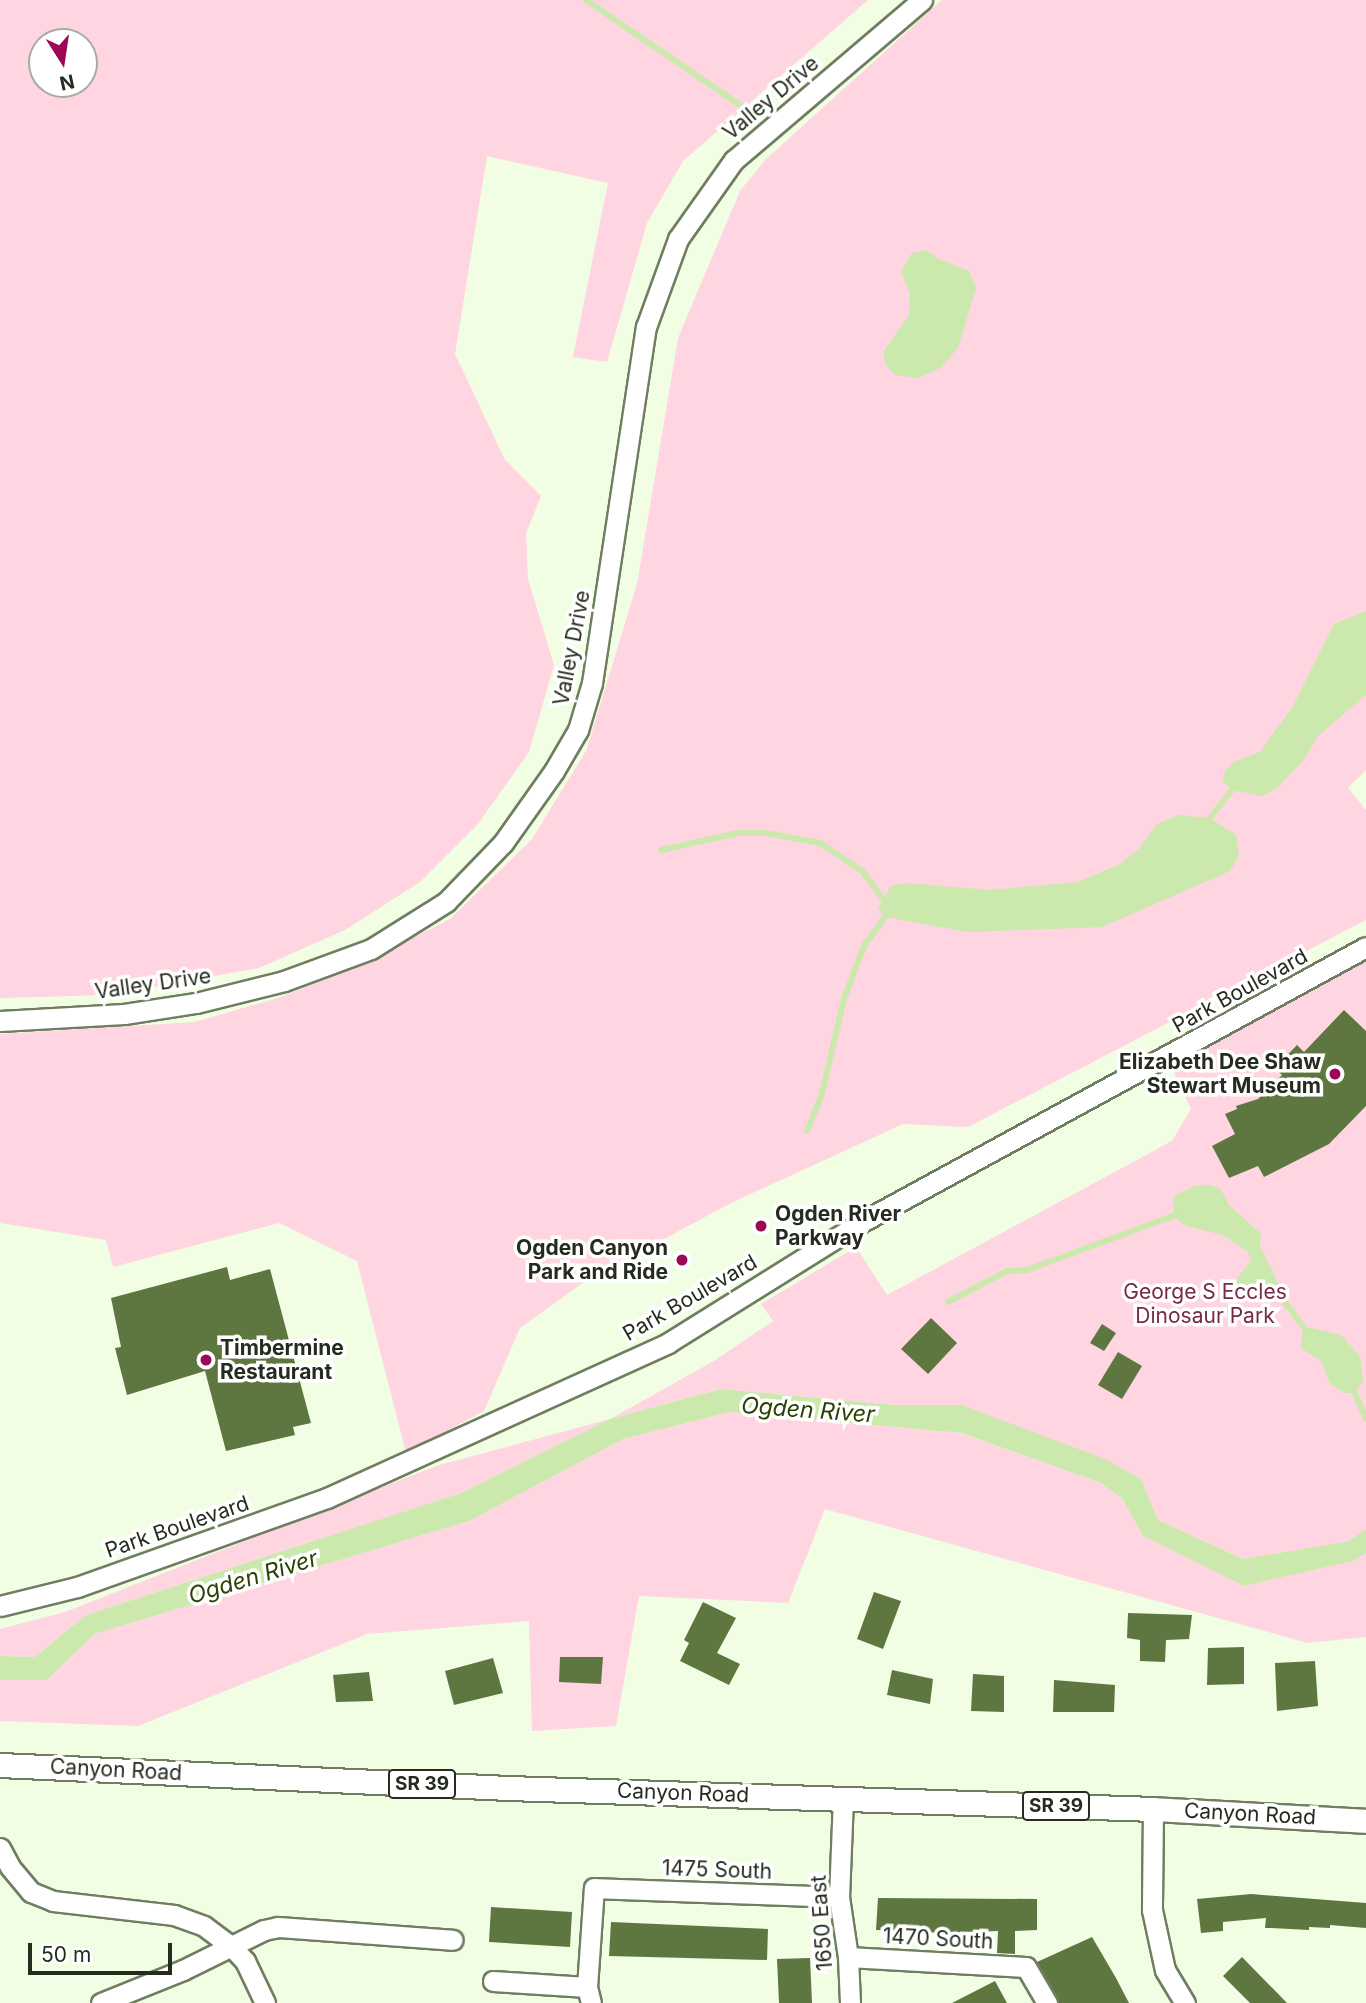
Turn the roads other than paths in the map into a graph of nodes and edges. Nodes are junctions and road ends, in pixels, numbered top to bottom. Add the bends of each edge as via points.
1 (922, 0) edge
2 (1366, 947) edge
3 (0, 1021) edge
4 (0, 1606) edge
5 (0, 1765) edge
6 (843, 1798) junction
7 (1153, 1809) junction
8 (1366, 1821) edge
9 (0, 1848) edge
10 (839, 1897) junction
11 (453, 1940) dead end
12 (231, 1946) junction
13 (848, 1957) junction
14 (493, 1981) dead end
15 (589, 1995) edge
16 (101, 2003) edge
17 (265, 2003) edge
18 (850, 2003) edge
19 (1046, 2003) edge
20 (1185, 2003) edge

1 - 3 street, Valley Drive via 734,160 678,239 646,327 592,683 578,730 503,843 446,902 371,950 284,981 196,1003 124,1014
2 - 4 street, Park Boulevard via 871,1216 668,1343 327,1498 77,1587
5 - 6 main road, Canyon Road / SR 39
6 - 7 main road, Canyon Road / SR 39
6 - 10 street, 1650 East
7 - 8 main road, Canyon Road / SR 39
7 - 20 street via 1152,1910 1166,1969
9 - 12 street via 31,1892 74,1905 173,1915 204,1926
10 - 13 street, 1650 East
10 - 15 street, 1475 South via 594,1888
11 - 12 street via 278,1927
12 - 16 street
12 - 17 street via 245,1961
13 - 18 street, 1650 East
13 - 19 street, 1470 South via 1026,1967
14 - 15 street

